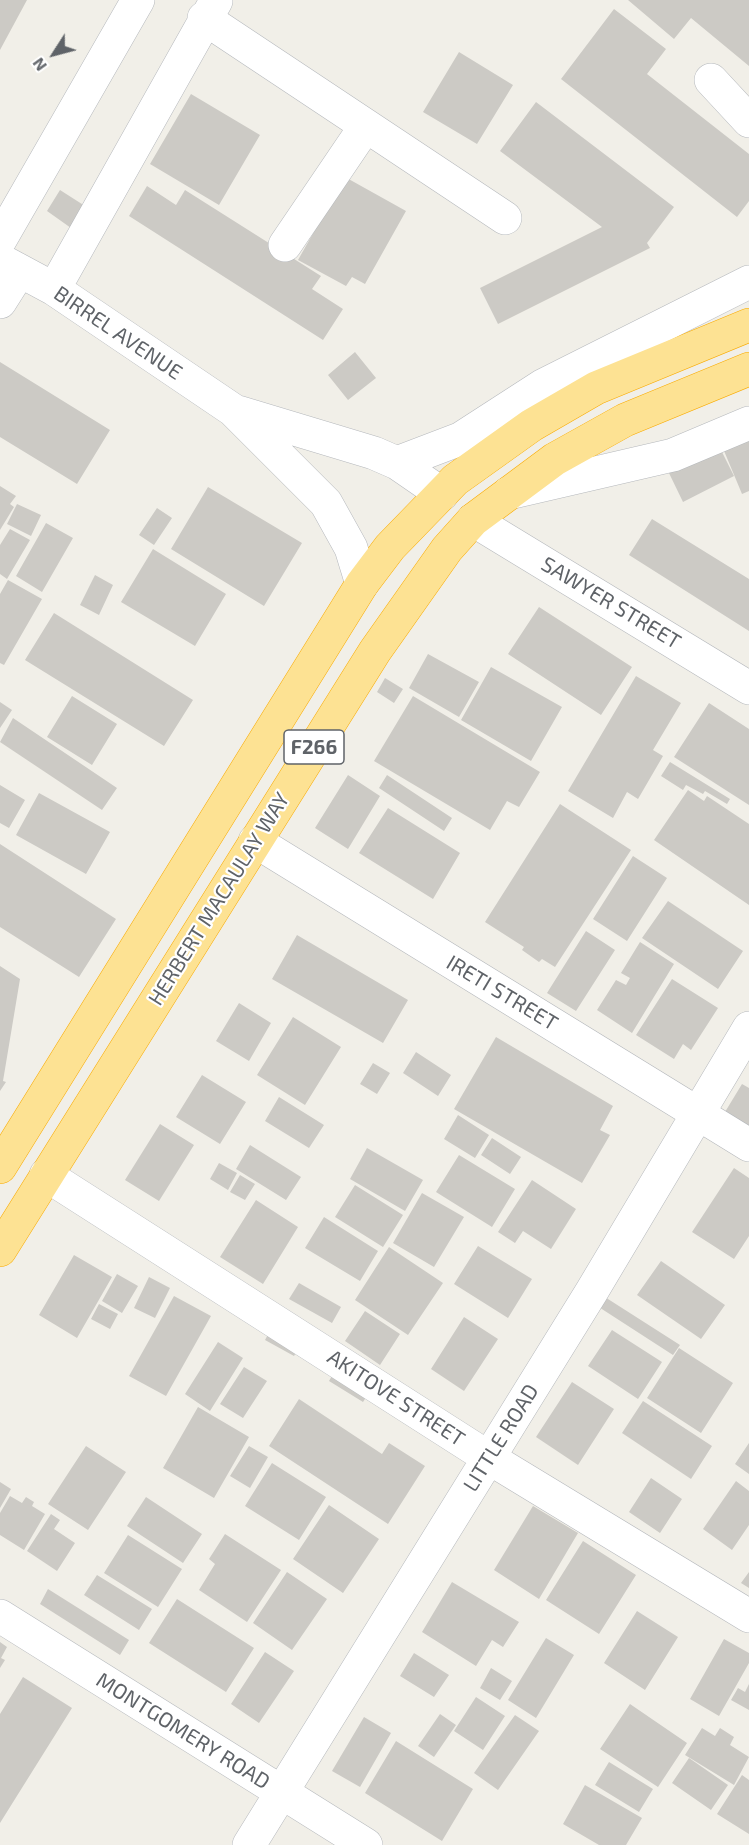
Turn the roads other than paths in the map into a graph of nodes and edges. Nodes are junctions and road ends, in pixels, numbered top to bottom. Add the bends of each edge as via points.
1 (138, 0) edge
2 (210, 9) edge
3 (711, 80) dead end
4 (749, 122) edge
5 (365, 128) junction
6 (504, 218) dead end
7 (0, 240) edge
8 (285, 245) dead end
9 (9, 266) edge
10 (749, 282) edge
11 (54, 289) junction
12 (0, 302) edge
13 (749, 325) edge
14 (749, 369) edge
15 (233, 410) junction
16 (749, 423) edge
17 (460, 439) junction
18 (397, 463) junction
19 (449, 487) junction
20 (509, 493) junction
21 (472, 520) junction
22 (362, 584) junction
23 (749, 688) edge
24 (255, 842) junction
25 (749, 1028) edge
26 (697, 1112) junction
27 (749, 1145) edge
28 (0, 1167) edge
29 (46, 1175) junction
30 (0, 1250) edge
31 (489, 1458) junction
32 (0, 1616) edge
33 (749, 1616) edge
34 (282, 1793) junction
35 (249, 1845) edge
36 (366, 1845) edge

1 - 7 street
2 - 5 street
2 - 11 street
3 - 4 street
5 - 6 street
5 - 8 street
9 - 11 street, BIRREL AVENUE
9 - 12 street
10 - 17 street via 542,386
11 - 15 street, BIRREL AVENUE
13 - 19 highway, HERBERT MACAULAY WAY / F266 via 596,388 532,425
14 - 20 highway, HERBERT MACAULAY WAY / F266 via 625,420 555,459
15 - 18 street
15 - 22 street via 326,503 351,548
16 - 20 street via 673,455
17 - 18 street
17 - 19 street
18 - 19 street
19 - 22 highway, HERBERT MACAULAY WAY / F266 via 390,547
20 - 21 highway, HERBERT MACAULAY WAY / F266
21 - 23 street, SAWYER STREET
21 - 24 highway, HERBERT MACAULAY WAY / F266 via 375,651
22 - 28 highway, HERBERT MACAULAY WAY / F266
24 - 26 street, IRETI STREET
24 - 29 highway, HERBERT MACAULAY WAY / F266
25 - 26 street, LITTLE ROAD
26 - 27 street, IRETI STREET
26 - 31 street, LITTLE ROAD
29 - 30 highway, HERBERT MACAULAY WAY / F266
29 - 31 street, AKITOVE STREET
31 - 33 street, AKITOVE STREET
31 - 34 street, LITTLE ROAD
32 - 34 street, MONTGOMERY ROAD
34 - 35 street, LITTLE ROAD
34 - 36 street, MONTGOMERY ROAD

